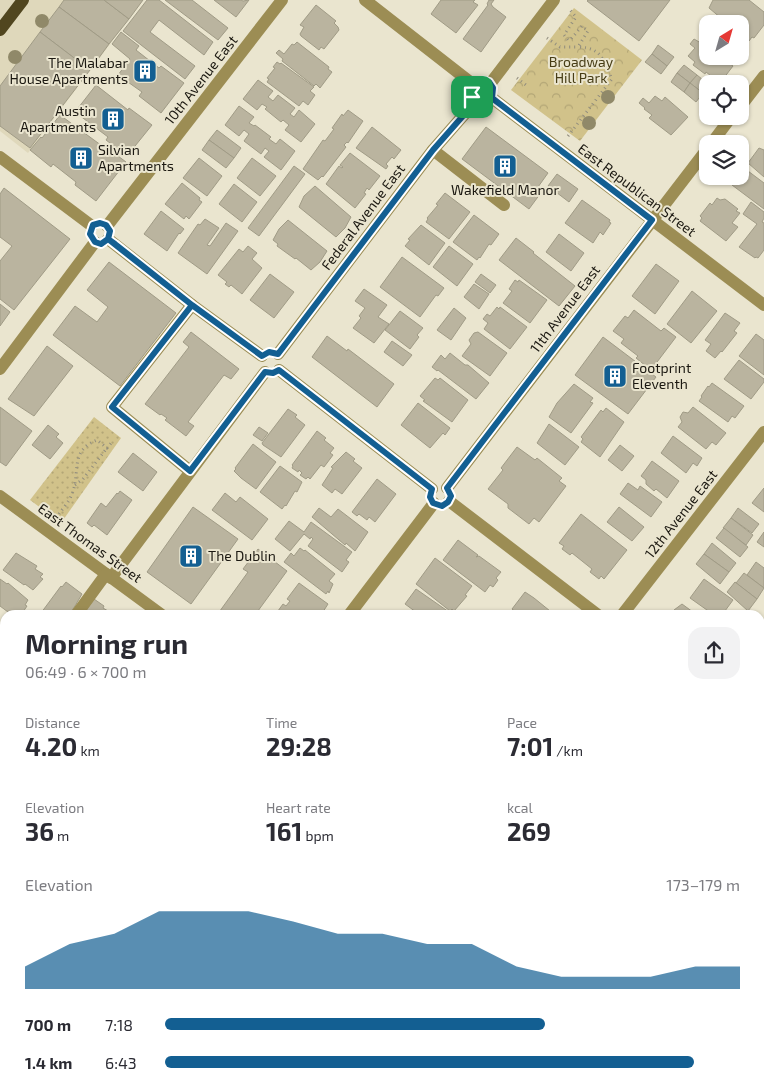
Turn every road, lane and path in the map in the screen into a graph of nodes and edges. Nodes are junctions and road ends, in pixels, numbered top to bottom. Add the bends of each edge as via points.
1 (23, 0) edge
2 (282, 0) edge
3 (365, 0) edge
4 (554, 0) edge
5 (570, 10) dead end
6 (0, 30) edge
7 (548, 38) dead end
8 (578, 47) junction
9 (764, 76) edge
10 (517, 78) dead end
11 (490, 84) junction
12 (474, 85) junction
13 (526, 85) dead end
14 (749, 95) edge
15 (492, 98) junction
16 (476, 101) junction
17 (568, 136) dead end
18 (433, 150) junction
19 (0, 157) edge
20 (699, 160) edge
21 (504, 205) dead end
22 (652, 220) junction
23 (92, 226) junction
24 (107, 226) junction
25 (108, 239) junction
26 (95, 242) junction
27 (192, 305) junction
28 (764, 305) edge
29 (278, 354) junction
30 (262, 356) junction
31 (0, 369) edge
32 (279, 370) junction
33 (265, 372) junction
34 (764, 432) edge
35 (113, 441) dead end
36 (107, 448) junction
37 (190, 471) junction
38 (75, 485) junction
39 (447, 488) junction
40 (432, 489) junction
41 (0, 496) edge
42 (449, 501) junction
43 (434, 503) junction
44 (59, 514) dead end
45 (108, 576) junction
46 (80, 610) edge
47 (155, 610) edge
48 (353, 610) edge
49 (591, 610) edge
50 (626, 610) edge

1 - 6 main road
2 - 24 street, 10th Avenue East
3 - 12 street
4 - 11 street
5 - 8 path via 576,18 565,38 571,39 582,26 588,31
7 - 8 path via 560,47
8 - 17 path via 593,49 602,56 612,79
9 - 14 street
10 - 13 path
11 - 12 street via 481,81
11 - 15 street via 494,92
12 - 16 street via 472,94
15 - 16 street via 484,103
15 - 22 street, East Republican Street
16 - 18 street, Federal Avenue East
18 - 21 street
18 - 29 street, Federal Avenue East
19 - 23 street
20 - 22 street, 11th Avenue East
22 - 28 street, East Republican Street
22 - 39 street, 11th Avenue East
23 - 24 street via 100,223
23 - 26 street via 90,234
24 - 25 street
25 - 26 street via 101,244
25 - 27 street
26 - 31 street
27 - 30 street
27 - 37 street via 112,407
29 - 30 street via 269,352
29 - 32 street via 282,362
30 - 33 street via 260,364
32 - 33 street
32 - 40 street
33 - 37 street
34 - 50 street, 12th Avenue East
35 - 36 path
36 - 38 path
36 - 38 path via 97,440 88,444 76,463
37 - 45 street
38 - 44 path
39 - 40 street via 439,485
39 - 42 street
40 - 43 street via 430,497
41 - 45 street, East Thomas Street
42 - 43 street via 442,506
42 - 49 street
43 - 48 street
45 - 46 street
45 - 47 street, East Thomas Street

